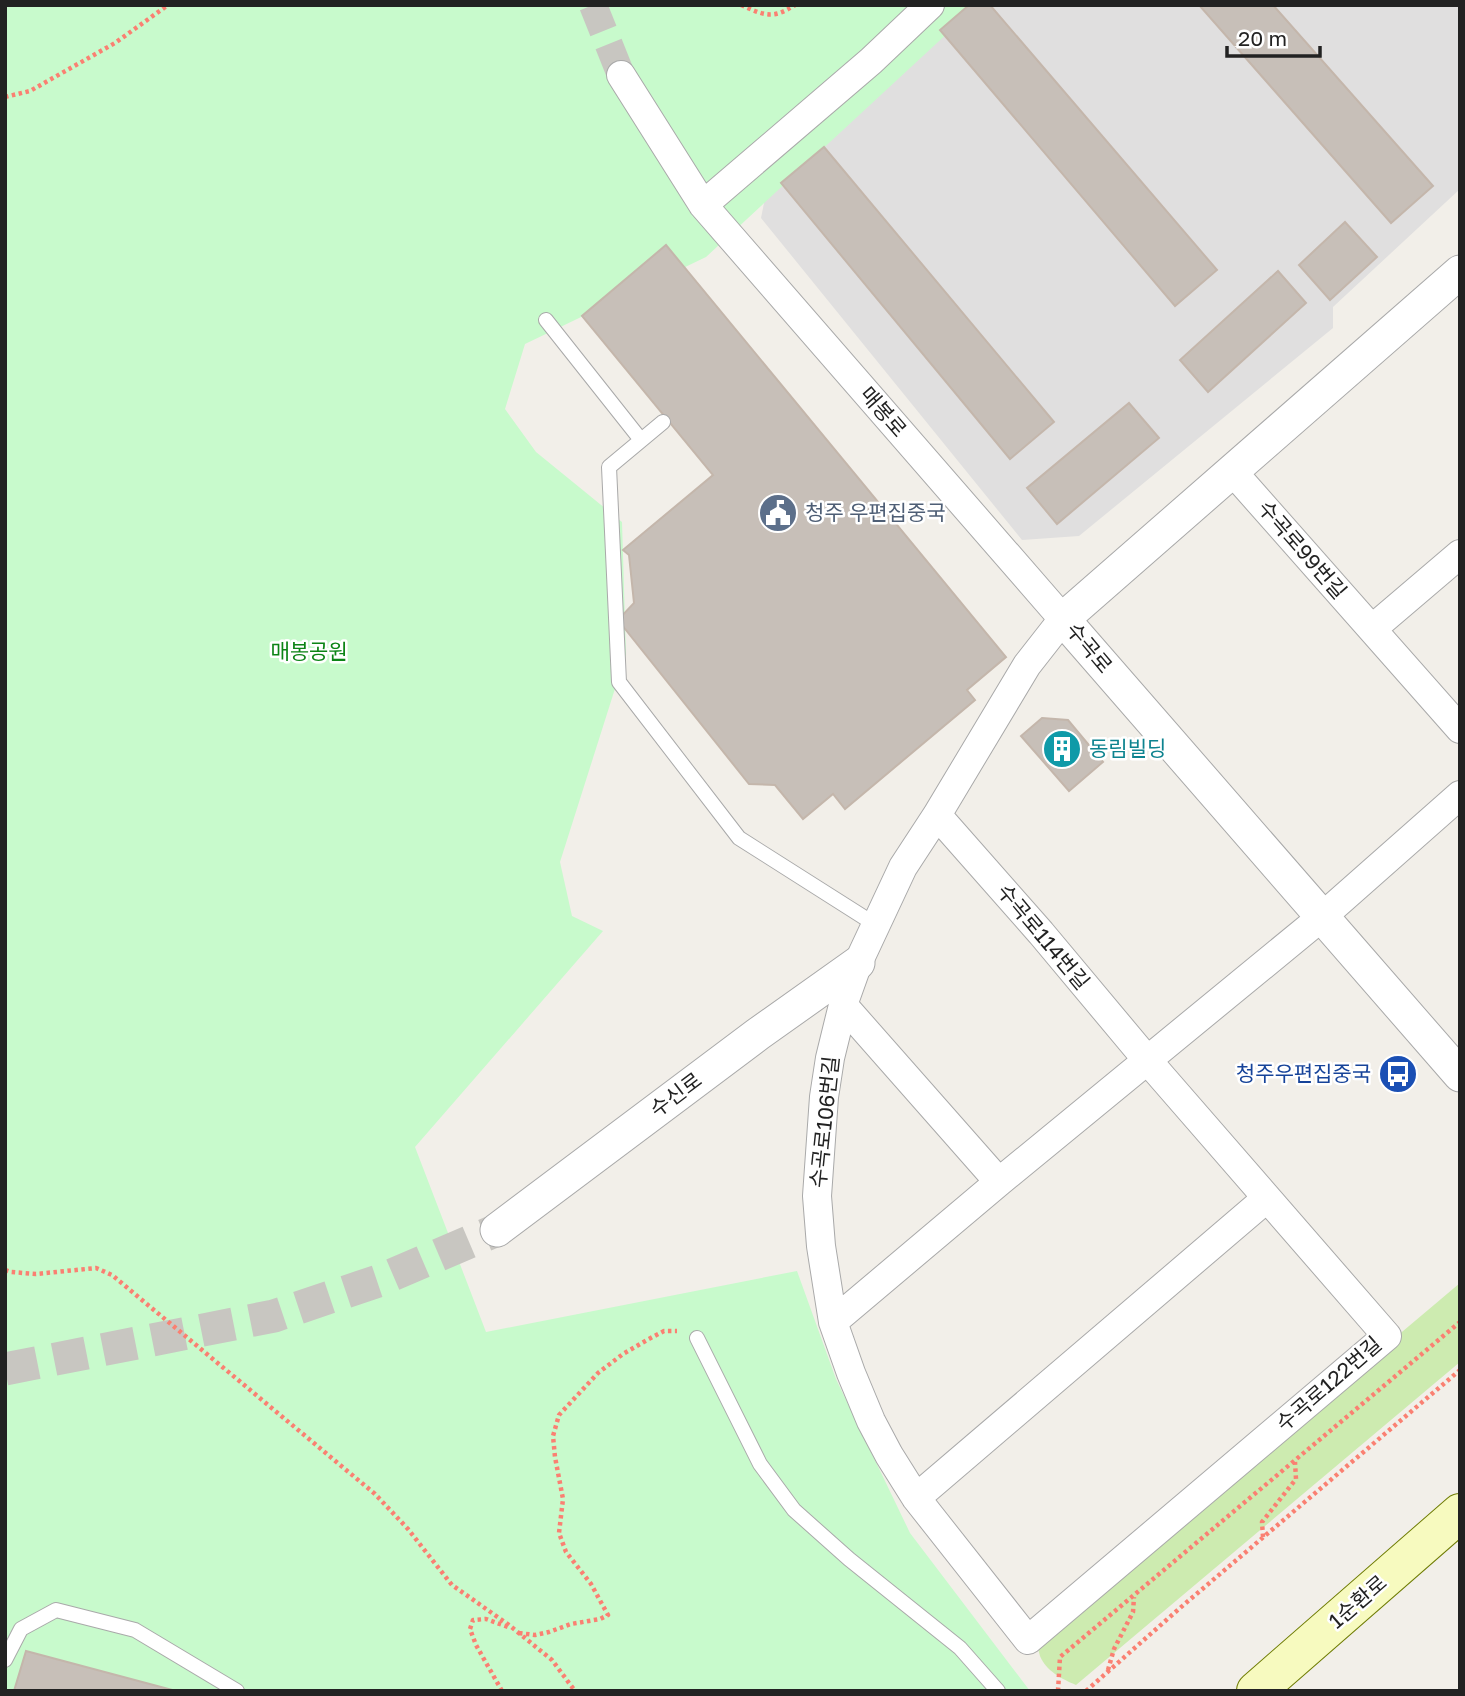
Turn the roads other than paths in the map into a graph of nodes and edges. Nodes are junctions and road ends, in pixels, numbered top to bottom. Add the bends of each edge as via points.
1 (930, 5) edge
2 (621, 75) tunnel mouth
3 (703, 205) junction
4 (1460, 272) edge
5 (546, 320) dead end
6 (663, 422) dead end
7 (640, 440) junction
8 (1233, 472) junction
9 (1460, 554) edge
10 (1063, 619) junction
11 (1372, 629) junction
12 (1460, 729) edge
13 (1460, 795) edge
14 (937, 815) junction
15 (1323, 916) junction
16 (876, 925) junction
17 (858, 964) junction
18 (844, 1005) junction
19 (1148, 1061) junction
20 (1460, 1075) edge
21 (999, 1182) junction
22 (1267, 1198) junction
23 (497, 1230) tunnel mouth
24 (833, 1322) junction
25 (697, 1338) road end
26 (916, 1498) junction
27 (1460, 1513) edge
28 (1028, 1640) joint
29 (5, 1660) edge
30 (237, 1691) edge
31 (998, 1691) edge
32 (1256, 1691) edge

1 - 3 street
2 - 3 street, 매봉로
3 - 10 street, 매봉로
4 - 8 street, 수곡로
5 - 7 lane
6 - 7 lane
7 - 16 lane via 609,467 619,682 739,838
8 - 10 street, 수곡로
8 - 11 street, 수곡로99번길
9 - 11 street
10 - 14 street, 수곡로106번길 via 1027,665
10 - 15 street, 수곡로
11 - 12 street, 수곡로99번길
13 - 15 street
14 - 16 street, 수곡로106번길 via 903,867
14 - 19 street, 수곡로114번길
15 - 19 street
15 - 20 street, 수곡로
16 - 17 street, 수곡로106번길
17 - 18 street, 수곡로106번길
17 - 23 street, 수신로
18 - 21 street
18 - 24 street, 수곡로106번길 via 824,1097 817,1196
19 - 21 street
19 - 22 street, 수곡로122번길
21 - 24 street
22 - 26 street
22 - 28 street, 수곡로122번길 via 1387,1336
24 - 26 street, 수곡로106번길 via 870,1421
25 - 31 lane via 760,1464 794,1510 960,1648
26 - 28 street, 수곡로106번길
27 - 32 main road, 1순환로
29 - 30 lane via 21,1629 56,1610 135,1630

